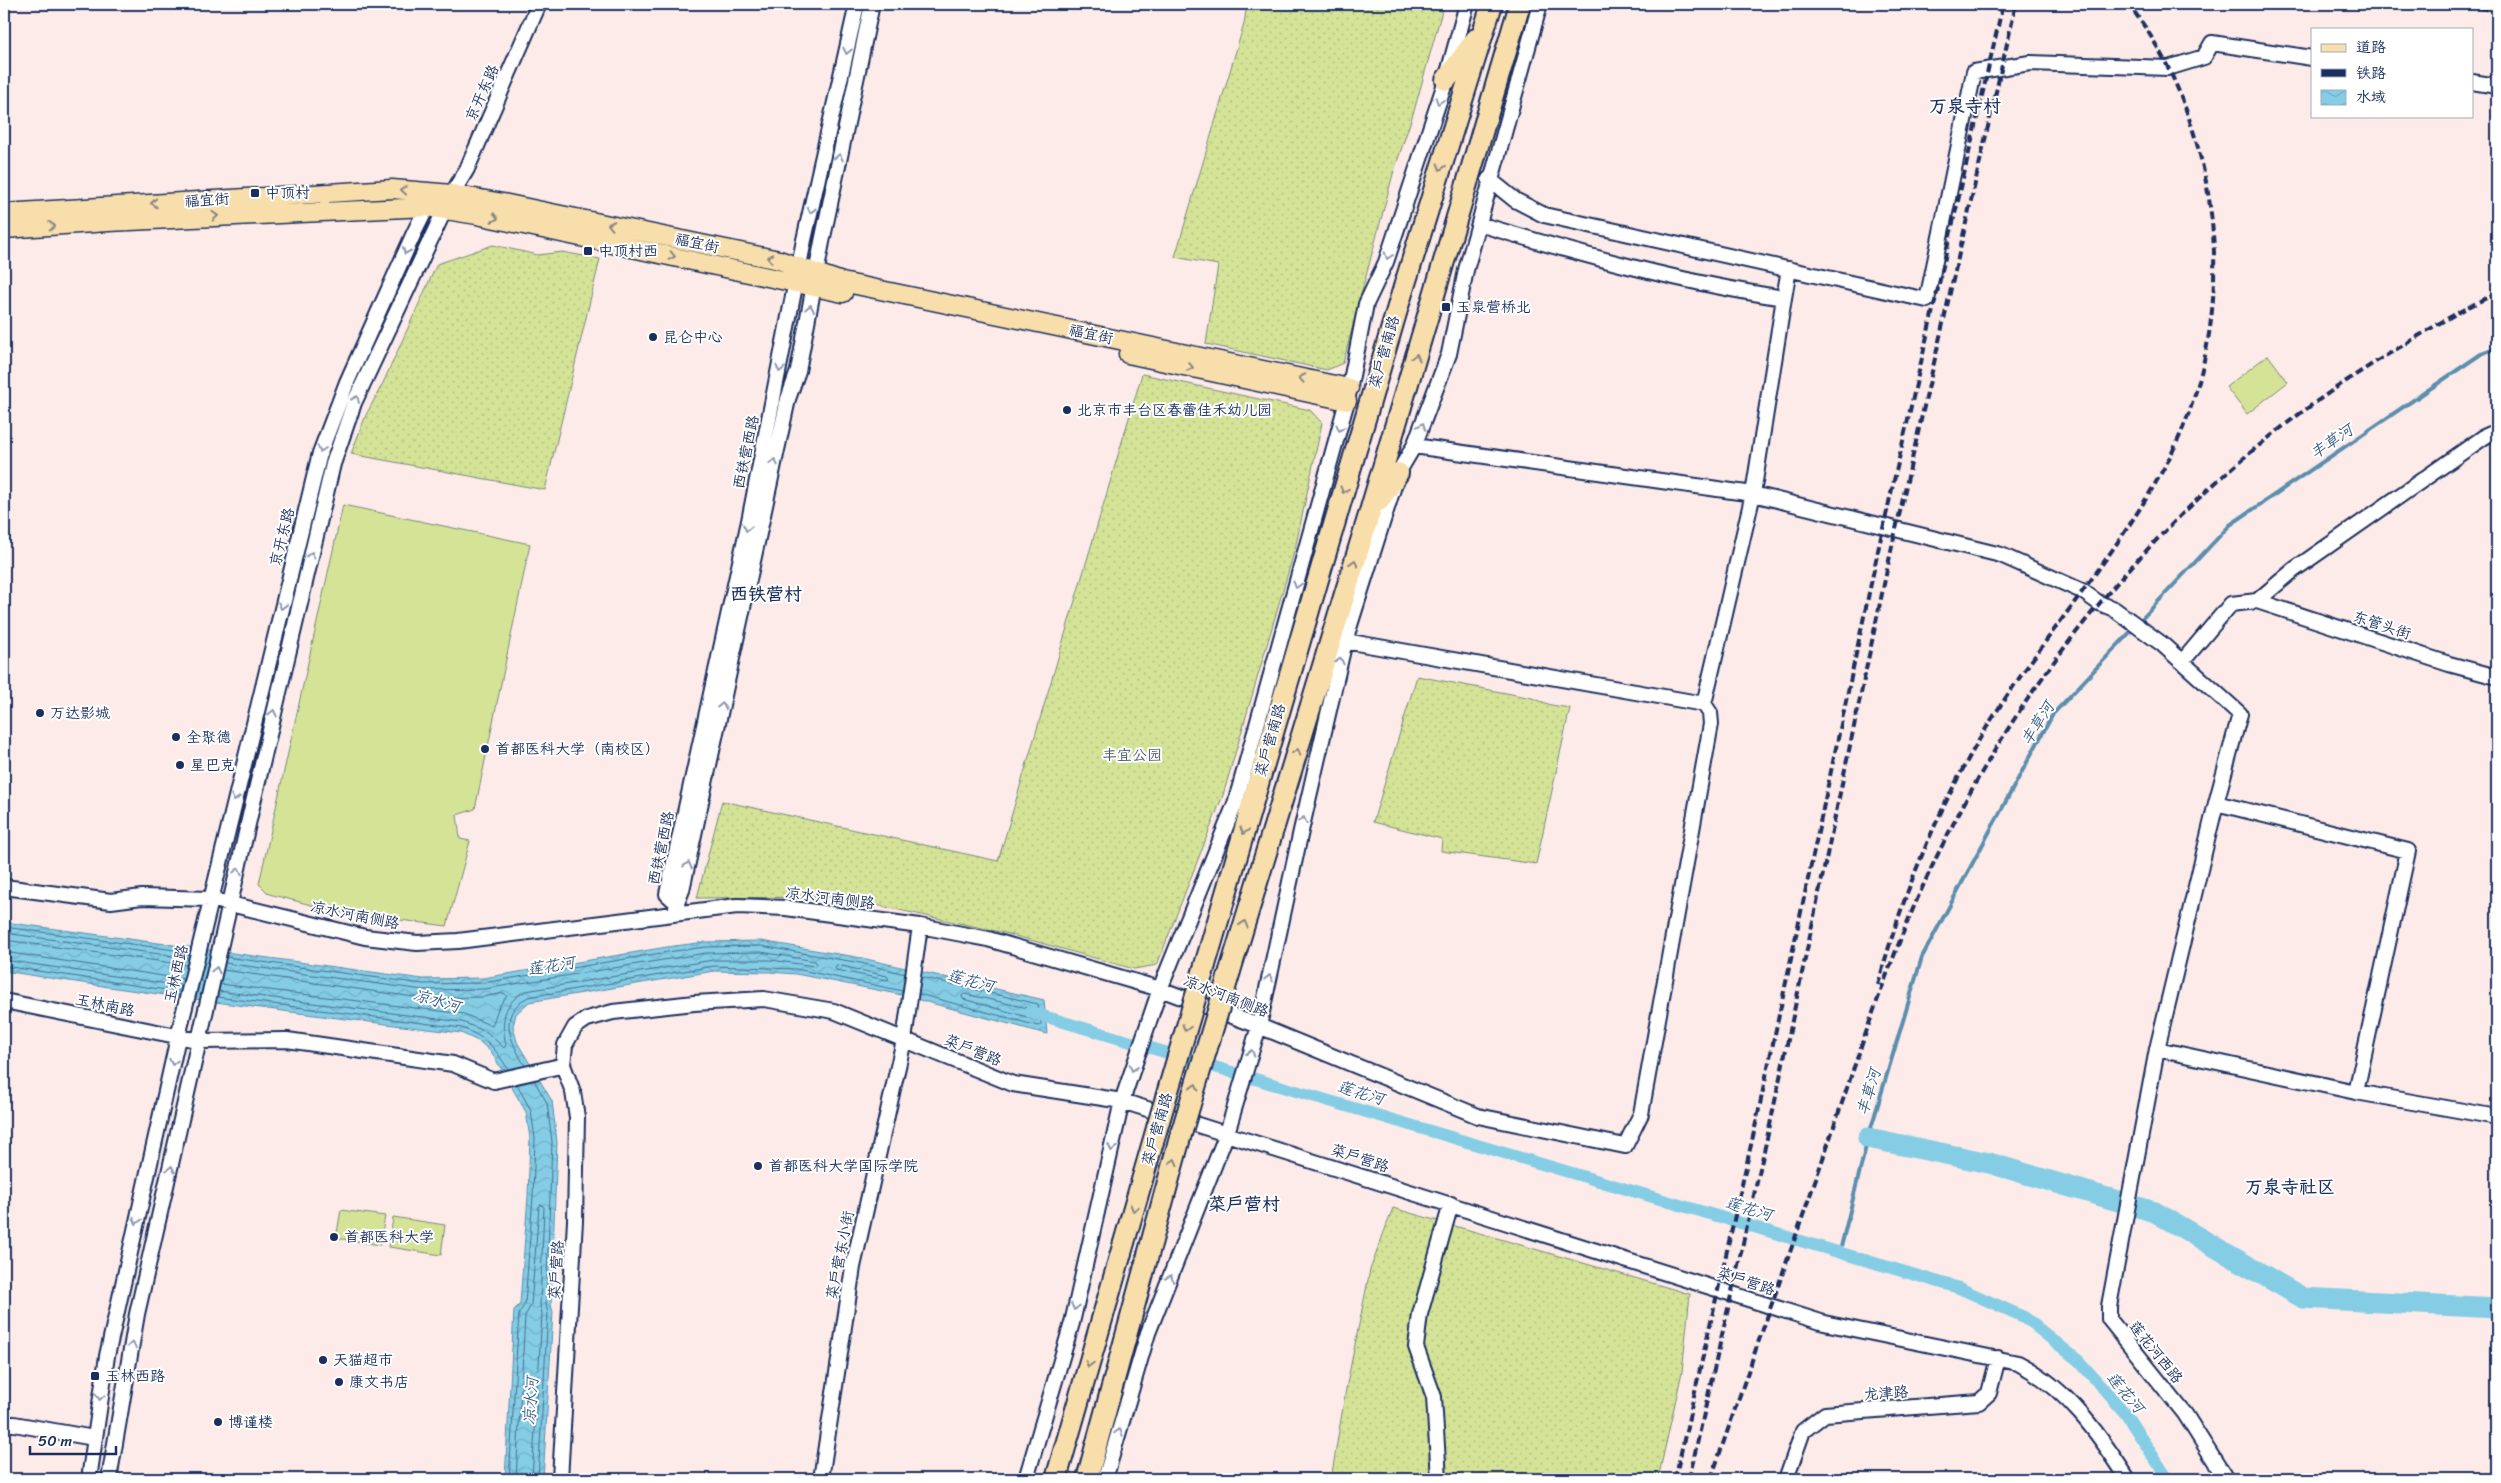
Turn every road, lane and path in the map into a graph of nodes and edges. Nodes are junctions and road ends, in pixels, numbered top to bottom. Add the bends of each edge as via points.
1 (539, 4) edge
2 (857, 4) edge
3 (872, 4) edge
4 (1466, 4) edge
5 (1492, 4) edge
6 (1520, 4) edge
7 (1540, 4) edge
8 (1485, 27) junction
9 (2311, 58) edge
10 (1446, 80) junction
11 (2474, 82) edge
12 (2497, 86) edge
13 (1489, 179) junction
14 (450, 202) junction
15 (427, 207) junction
16 (4, 213) edge
17 (1489, 226) dead end
18 (4, 229) edge
19 (1789, 270) junction
20 (806, 278) junction
21 (1784, 298) junction
22 (1348, 395) junction
23 (2497, 430) edge
24 (1414, 446) junction
25 (1398, 473) junction
26 (1753, 494) junction
27 (1369, 515) junction
28 (2257, 601) junction
29 (1345, 642) junction
30 (2182, 662) junction
31 (2497, 677) edge
32 (1704, 704) junction
33 (2216, 803) junction
34 (4, 887) edge
35 (210, 899) junction
36 (231, 904) junction
37 (676, 909) junction
38 (206, 916) joint
39 (920, 926) junction
40 (1160, 989) junction
41 (4, 1001) edge
42 (1259, 1026) junction
43 (179, 1037) junction
44 (200, 1040) junction
45 (904, 1040) junction
46 (2157, 1049) junction
47 (560, 1066) junction
48 (2356, 1092) junction
49 (1122, 1101) junction
50 (2497, 1117) edge
51 (1227, 1133) junction
52 (1450, 1204) junction
53 (1998, 1358) junction
54 (4, 1424) edge
55 (94, 1438) junction
56 (89, 1479) edge
57 (109, 1479) edge
58 (560, 1479) edge
59 (822, 1479) edge
60 (1026, 1479) edge
61 (1056, 1479) edge
62 (1087, 1479) edge
63 (1105, 1479) edge
64 (1439, 1479) edge
65 (1786, 1479) edge
66 (2128, 1479) edge
67 (2226, 1479) edge

1 - 14 street, 京开东路
2 -> 20 street, 西铁营西路
20 -> 3 street, 西铁营西路
4 - 10 street, 菜户营南路
5 - 8 highway, 菜户营南路
27 -> 6 highway, 菜户营南路
7 - 13 street
8 - 10 highway
8 -> 61 highway, 菜户营南路, bridge via 1399,302
9 - 19 street via 2212,43 2204,57 2168,68 2030,63 1974,72 1927,300
10 -> 22 street, 菜户营南路 via 1385,265 1366,304
11 - 12 street
13 - 19 street via 1515,200 1544,215
24 -> 13 street via 1449,354
14 - 15 main road, 福宜街
14 -> 16 main road, 福宜街 via 386,189
14 - 20 main road, 福宜街 via 779,260
36 -> 14 street, 京开东路 via 309,561 343,432
18 -> 15 main road, 福宜街
15 -> 35 street, 京开东路 via 347,382 320,453
17 - 21 street via 1626,266
19 - 21 street
20 - 22 main road, 福宜街 via 842,282
20 - 37 street, 西铁营西路 via 667,894
21 - 26 street
22 -> 40 street, 菜户营南路 via 1235,804
23 - 28 street via 2295,568
24 - 25 street
24 - 26 street
25 - 27 highway
25 - 29 street
26 - 30 street via 2001,555 2114,609
26 - 32 street
62 -> 27 highway, 菜户营南路, bridge via 1181,1134
28 - 30 street via 2231,604
28 - 31 street, 东管头街
29 - 32 street
42 -> 29 street
30 - 33 street, 莲花河西路 via 2240,714
32 - 42 street, 凉水河南侧路 via 1712,724 1641,1114 1625,1146 1478,1116
33 - 46 street, 莲花河西路
33 - 48 street via 2408,851
34 - 35 street, 凉水河南侧路 via 110,902 142,897
35 - 36 street, 凉水河南侧路
35 - 38 street, 京开东路
36 - 37 street, 凉水河南侧路 via 365,937 417,943 458,941
44 -> 36 street, 京开东路
37 - 39 street, 凉水河南侧路 via 786,908
38 - 43 street, 玉林西路
39 - 40 street, 凉水河南侧路 via 988,939
39 - 45 street, 菜户营东小街
40 - 42 street, 凉水河南侧路
40 -> 49 street, 菜户营南路
41 - 43 street, 玉林南路
51 -> 42 street
43 - 44 street, 玉林南路
43 -> 55 street, 玉林西路 via 107,1356
44 - 47 street, 玉林南路, bridge via 287,1040 453,1064 494,1082
57 -> 44 street via 137,1314
45 - 47 street, 菜户营路 via 826,1009 764,999 694,1003 613,1012 587,1019 575,1027 565,1045
45 - 49 street, 菜户营路 via 1014,1084
45 - 59 street, 菜户营东小街 via 853,1267
46 - 48 street
46 - 67 street, 莲花河西路 via 2108,1306 2109,1319 2185,1414
47 - 58 street, 菜户营路 via 574,1092 577,1117 575,1221
48 - 50 street
49 - 51 street, 菜户营路
49 -> 60 street via 1072,1323
51 - 52 street, 菜户营路
63 -> 51 street via 1148,1333
52 - 53 street, 菜户营路 via 1824,1323
52 - 64 street via 1420,1314 1416,1347 1434,1397
53 - 65 street, 龙津路 via 1989,1393 1979,1402 1825,1414 1803,1431
53 - 66 street, 菜户营路 via 2032,1370 2056,1389 2102,1438
54 - 55 street
55 - 56 street, 玉林西路

